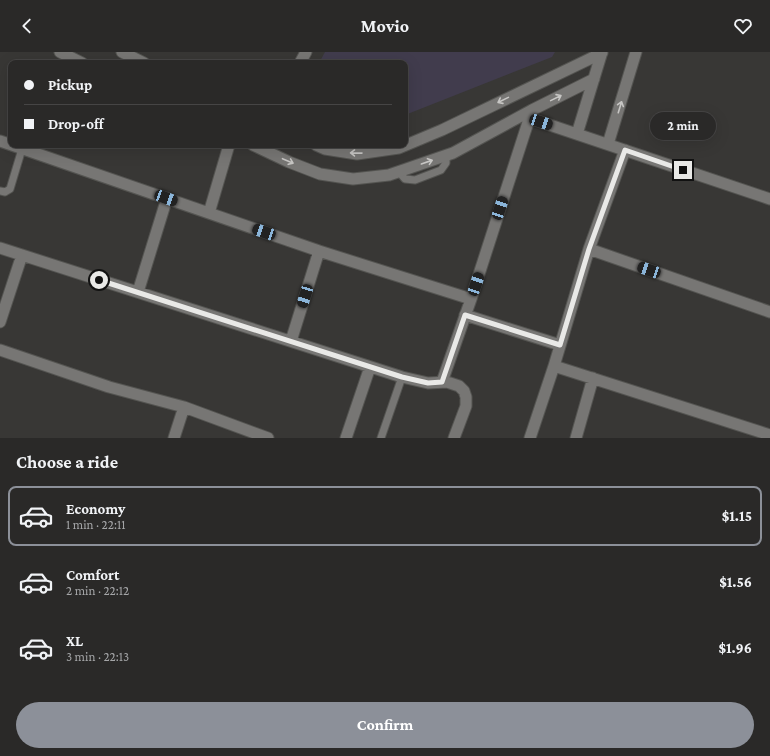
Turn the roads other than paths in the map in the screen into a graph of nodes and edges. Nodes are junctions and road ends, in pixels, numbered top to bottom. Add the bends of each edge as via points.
1 (60, 52) edge
2 (122, 52) edge
3 (636, 52) edge
4 (602, 53) edge
5 (76, 60) edge
6 (138, 60) edge
7 (594, 79) junction
8 (530, 114) junction
9 (577, 134) junction
10 (408, 144) edge
11 (608, 144) junction
12 (228, 148) edge
13 (259, 148) edge
14 (323, 148) edge
15 (399, 148) edge
16 (22, 149) joint
17 (625, 150) junction
18 (0, 191) edge
19 (166, 198) junction
20 (770, 199) edge
21 (209, 213) junction
22 (0, 248) edge
23 (589, 249) junction
24 (319, 251) junction
25 (22, 255) junction
26 (138, 292) junction
27 (471, 299) junction
28 (770, 312) edge
29 (465, 315) junction
30 (0, 322) edge
31 (292, 341) junction
32 (560, 345) junction
33 (0, 350) edge
34 (554, 366) junction
35 (370, 367) junction
36 (402, 377) junction
37 (593, 378) junction
38 (442, 382) junction
39 (184, 407) junction
40 (770, 435) edge
41 (350, 437) edge
42 (174, 438) edge
43 (268, 438) edge
44 (381, 438) edge
45 (454, 438) edge
46 (530, 438) edge
47 (576, 438) edge

1 - 5 street
2 - 6 street
11 -> 3 street
4 - 7 street
4 -> 10 street
8 -> 7 street
7 - 9 street
8 - 9 street
13 -> 8 street via 320,174 353,179 389,175 453,153
8 - 27 street
9 - 11 street
11 - 17 street
12 - 21 street
15 -> 14 street via 356,154
16 - 18 lane via 10,189
16 - 19 street
17 - 20 street
17 - 23 street
19 - 21 street
19 - 26 street
21 - 24 street
22 - 25 street
23 - 28 street
23 - 32 street
24 - 27 street
24 - 31 street
25 - 26 street
25 - 30 street
26 - 31 street
27 - 29 street
29 - 32 street
29 - 38 street
31 - 35 street
32 - 34 street
33 - 39 street via 110,387
34 - 37 street
34 - 46 street
35 - 36 street
35 - 41 street
36 - 38 street via 428,383
36 - 44 lane
37 - 40 street
37 - 47 street
38 - 45 street via 459,386 466,397 466,406
39 - 42 street
39 - 43 street

